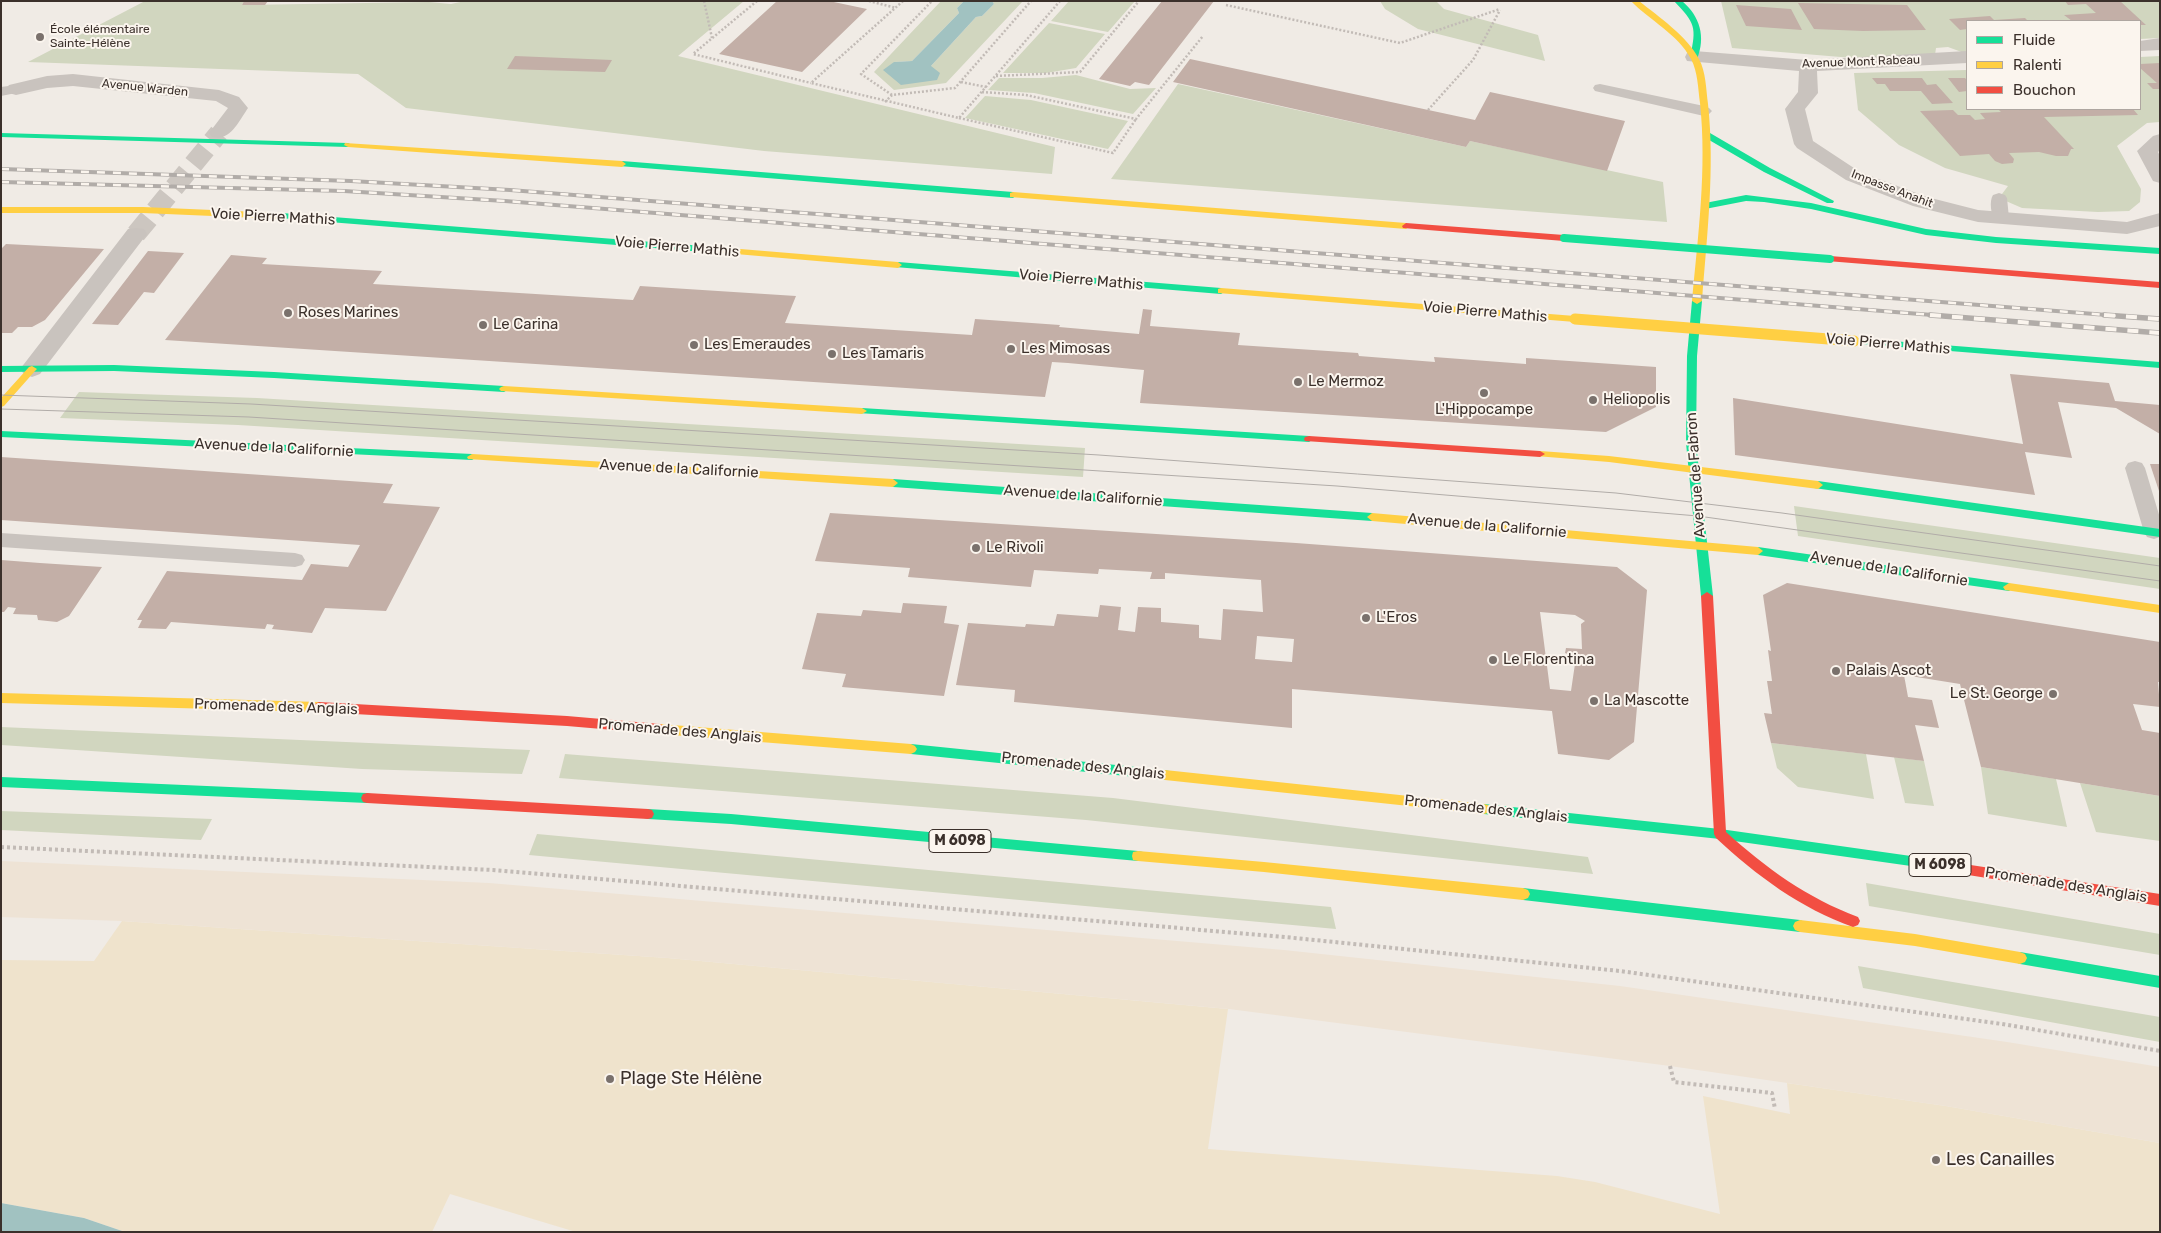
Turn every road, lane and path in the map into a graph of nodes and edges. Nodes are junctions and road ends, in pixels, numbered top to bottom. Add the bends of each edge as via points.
1 (704, 1) edge
2 (757, 1) edge
3 (868, 1) edge
4 (903, 1) edge
5 (932, 1) edge
6 (1031, 1) edge
7 (1060, 1) edge
8 (1139, 1) edge
9 (1634, 1) edge
10 (1677, 1) edge
11 (1226, 5) dead end
12 (896, 8) junction
13 (1203, 36) dead end
14 (712, 38) junction
15 (2160, 44) edge
16 (2141, 46) edge
17 (1694, 57) junction
18 (1966, 57) edge
19 (1808, 66) junction
20 (994, 76) junction
21 (960, 82) junction
22 (811, 83) junction
23 (986, 86) junction
24 (1600, 88) dead end
25 (8, 91) edge
26 (981, 92) junction
27 (892, 94) junction
28 (885, 102) junction
29 (1428, 110) dead end
30 (1704, 111) junction
31 (958, 118) junction
32 (1136, 120) junction
33 (219, 133) tunnel mouth
34 (1, 135) edge
35 (1707, 135) junction
36 (2160, 140) edge
37 (2160, 177) edge
38 (1705, 206) junction
39 (1, 210) edge
40 (1865, 218) junction
41 (2160, 219) edge
42 (136, 234) tunnel mouth
43 (2160, 251) edge
44 (2160, 285) edge
45 (2160, 365) edge
46 (1, 369) edge
47 (32, 369) junction
48 (1, 404) edge
49 (1, 434) edge
50 (2135, 468) dead end
51 (1693, 470) junction
52 (2157, 532) edge
53 (1, 540) edge
54 (1701, 545) junction
55 (295, 560) dead end
56 (2160, 609) edge
57 (1, 698) edge
58 (1, 782) edge
59 (1720, 834) junction
60 (1, 847) edge
61 (2160, 900) edge
62 (1915, 940) junction
63 (2160, 982) edge
64 (2160, 1051) edge
65 (1670, 1066) dead end
66 (1775, 1109) dead end

1 - 14 path
2 - 14 path
3 - 12 path
4 - 12 path
5 - 27 path via 861,74
6 - 21 path
7 - 20 path
8 - 20 path via 1080,72
9 - 17 main road, Avenue de Fabron via 1649,7
10 - 17 main road, Avenue de Fabron via 1688,8 1700,35
11 - 29 path via 1400,44 1500,9 1473,60
12 - 22 path
13 - 32 path
14 - 22 path via 693,54
15 - 16 street
17 - 19 street, Avenue Mont Rabeau
17 - 30 main road, Avenue de Fabron via 1701,79
18 - 19 street, Avenue Mont Rabeau
19 - 41 street, Impasse Anahit via 1808,93 1795,109 1804,144 1853,176 1920,202 1978,216 2000,208 2127,228
20 - 23 path
21 - 23 path
21 - 27 path via 955,88
22 - 28 path
23 - 26 path
24 - 30 lane
25 - 33 street, Avenue Warden via 73,80 218,96 232,101 238,108
26 - 31 path
26 - 32 path via 1026,95
27 - 28 path
28 - 31 path
30 - 35 main road, Avenue de Fabron
31 - 32 path via 1113,153
34 - 44 main road, bridge via 346,145 466,152
35 - 38 main road, Avenue de Fabron
35 - 40 main road via 1766,170
36 - 37 street via 2146,151
38 - 40 main road via 1746,198 1764,199
38 - 51 main road, Avenue de Fabron via 1692,356 1690,427
39 - 45 main road, Voie Pierre Mathis, bridge via 143,210 298,217
40 - 43 main road via 1926,232 1996,240
42 - 47 street
46 - 47 main road
47 - 48 main road
47 - 51 main road via 114,368 304,377 1599,458
49 - 54 main road, Avenue de la Californie via 462,456 961,487
50 - 52 lane
51 - 52 main road
51 - 54 main road, Avenue de Fabron
53 - 55 lane
54 - 56 main road, Avenue de la Californie via 1788,554
54 - 59 main road, Avenue de Fabron via 1707,596
57 - 59 main road, Promenade des Anglais / M 6098 via 317,708 575,722 979,755
58 - 62 main road, M 6098 via 491,804 731,819 1284,869 1584,900
59 - 61 main road, Promenade des Anglais / M 6098 via 2060,882
59 - 62 main road via 1752,865 1830,914
60 - 64 path via 493,870 1285,937 1620,972 2002,1024
62 - 63 main road, M 6098
65 - 66 path via 1674,1082 1772,1093

